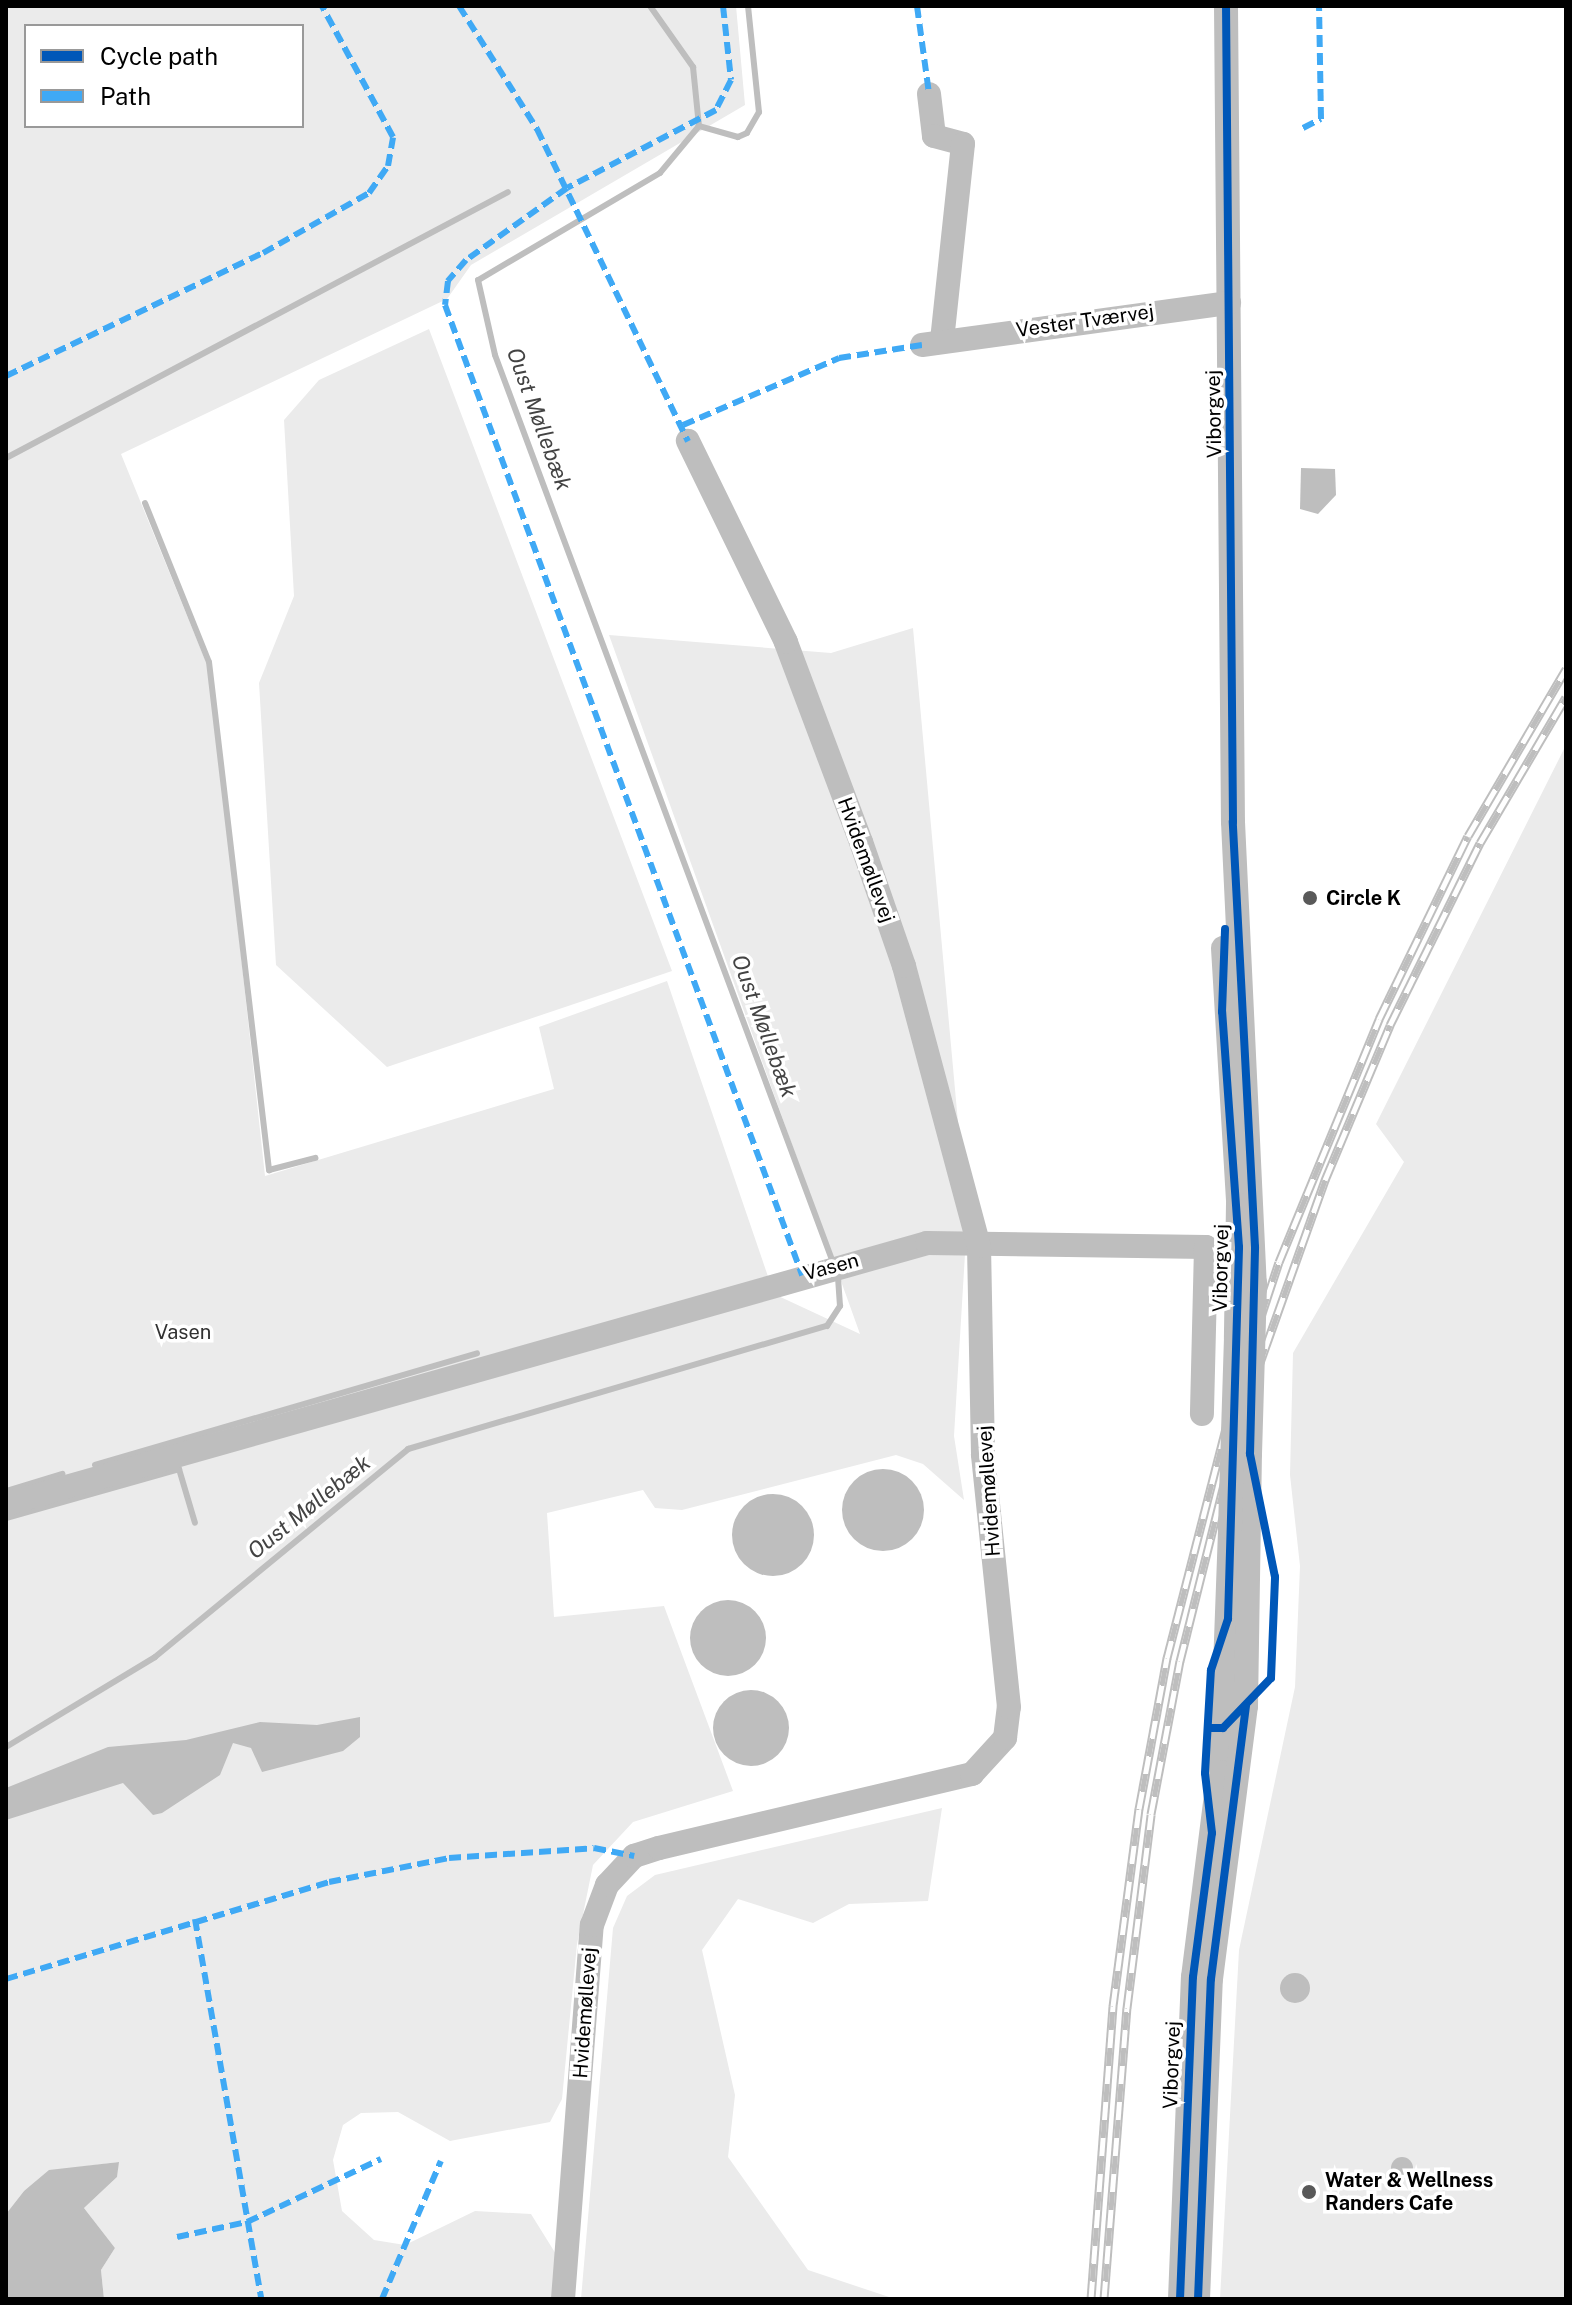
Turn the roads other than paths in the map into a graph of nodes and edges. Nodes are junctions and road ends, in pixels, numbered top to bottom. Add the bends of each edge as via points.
1 (1226, 6) edge
2 (929, 94) dead end
3 (1229, 303) junction
4 (688, 441) dead end
5 (979, 1246) junction
6 (1206, 1247) junction
7 (1247, 1247) junction
8 (1202, 1414) dead end
9 (6, 1504) edge
10 (563, 2299) edge
11 (1180, 2299) edge
12 (1198, 2299) edge

1 - 3 street, Viborgvej
2 - 3 street, Vester Tværvej via 934,136 963,144 932,343
3 - 7 street, Viborgvej via 1233,822
4 - 5 street, Hvidemøllevej via 786,642 861,842 904,966
5 - 6 street, Vasen
5 - 9 street, Vasen via 927,1243 820,1269
5 - 10 street, Hvidemøllevej via 983,1454 1009,1707 1005,1738 972,1774 659,1848 634,1856 607,1885 592,1925
6 - 7 street, Vasen
6 - 8 street
7 - 11 street, Viborgvej, bridge via 1236,1338 1222,1749 1191,2001
7 - 12 street, Viborgvej, bridge via 1255,1283 1246,1706 1210,1991

